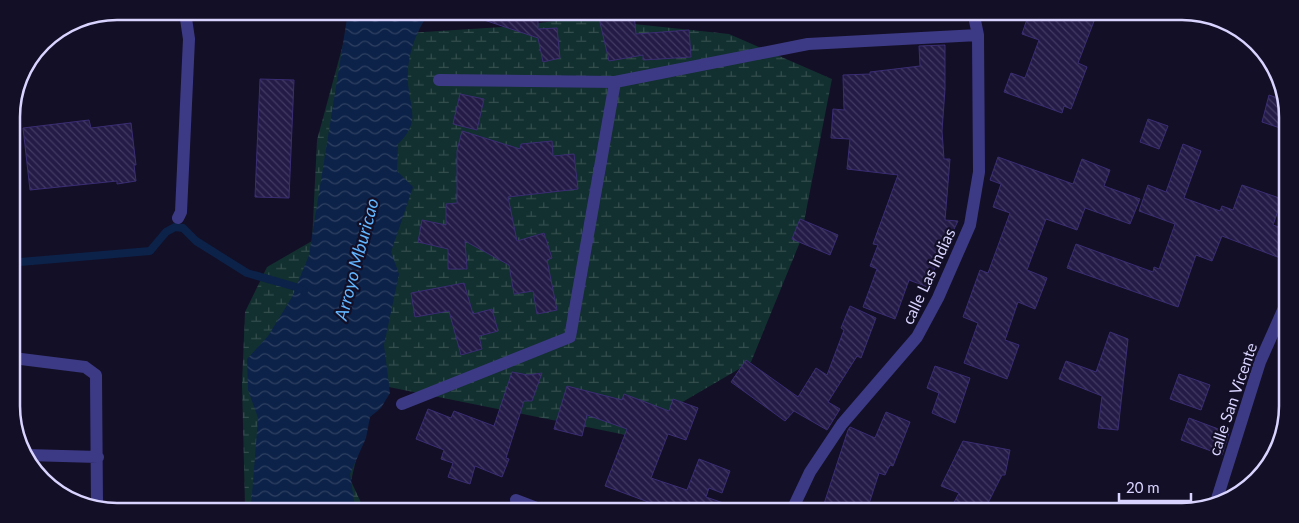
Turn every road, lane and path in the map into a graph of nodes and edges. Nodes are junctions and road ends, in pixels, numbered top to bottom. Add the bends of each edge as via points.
1 (186, 20) edge
2 (975, 20) edge
3 (978, 35) junction
4 (439, 80) dead end
5 (615, 82) junction
6 (178, 218) dead end
7 (1279, 319) edge
8 (20, 359) edge
9 (402, 404) dead end
10 (33, 455) edge
11 (98, 457) junction
12 (1218, 496) edge
13 (516, 500) dead end
14 (97, 501) edge
15 (524, 503) edge
16 (795, 503) edge

1 - 6 street via 189,39 181,212
2 - 3 street, calle Las Indias
3 - 5 street via 808,44
3 - 16 street, calle Las Indias via 978,172 970,225 938,298 916,337 842,424 810,472
4 - 5 street
5 - 9 street via 570,337
7 - 12 street, calle San Vicente via 1260,362
8 - 11 street via 85,367 96,375
10 - 11 street
11 - 14 street
13 - 15 street

